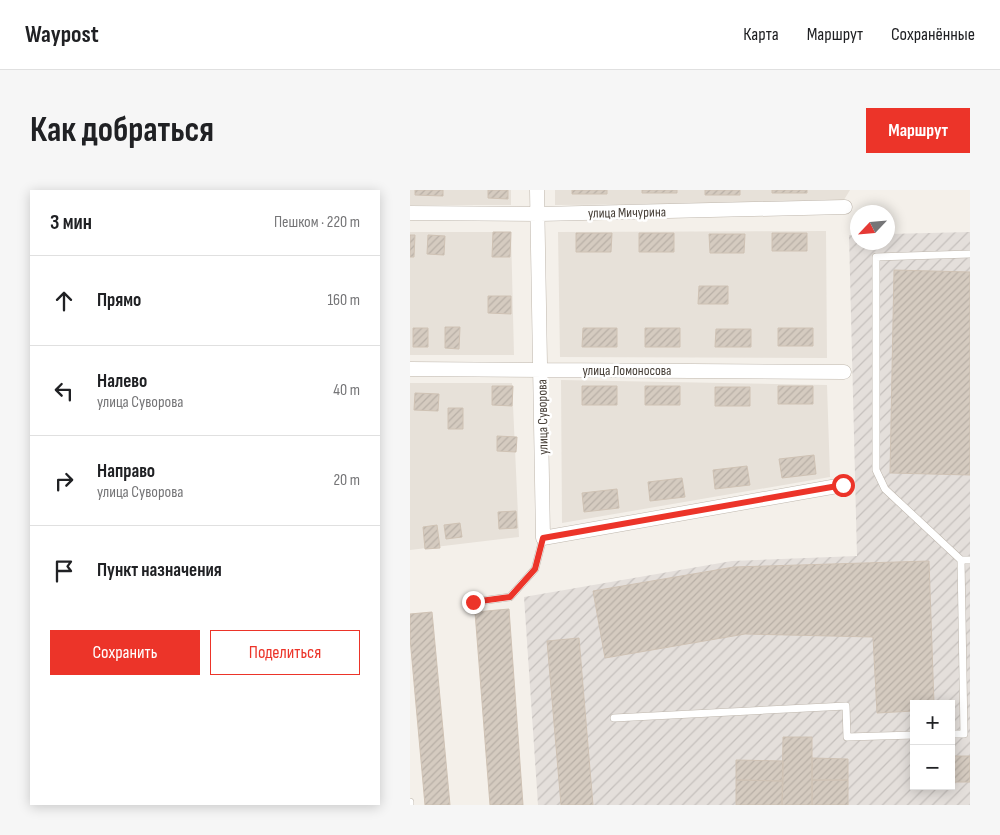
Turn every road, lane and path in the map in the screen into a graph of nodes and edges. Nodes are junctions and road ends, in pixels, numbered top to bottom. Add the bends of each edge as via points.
1 (538, 190) edge
2 (845, 207) dead end
3 (410, 213) edge
4 (540, 214) junction
5 (970, 254) edge
6 (410, 369) edge
7 (542, 369) junction
8 (844, 372) dead end
9 (843, 485) dead end
10 (543, 538) junction
11 (962, 560) junction
12 (970, 560) edge
13 (473, 602) dead end
14 (614, 718) dead end
15 (955, 734) edge
16 (910, 735) edge

1 - 4 street, улица Суворова
2 - 4 street, улица Мичурина
3 - 4 street, улица Мичурина
4 - 7 street, улица Суворова
5 - 11 lane via 876,257 876,470 885,489
6 - 7 street, улица Ломоносова
7 - 8 street, улица Ломоносова
7 - 10 street, улица Суворова
9 - 10 street
10 - 13 lane, улица Суворова via 535,569 510,597
11 - 12 lane
11 - 15 lane via 964,734
14 - 16 lane via 846,706 847,737

